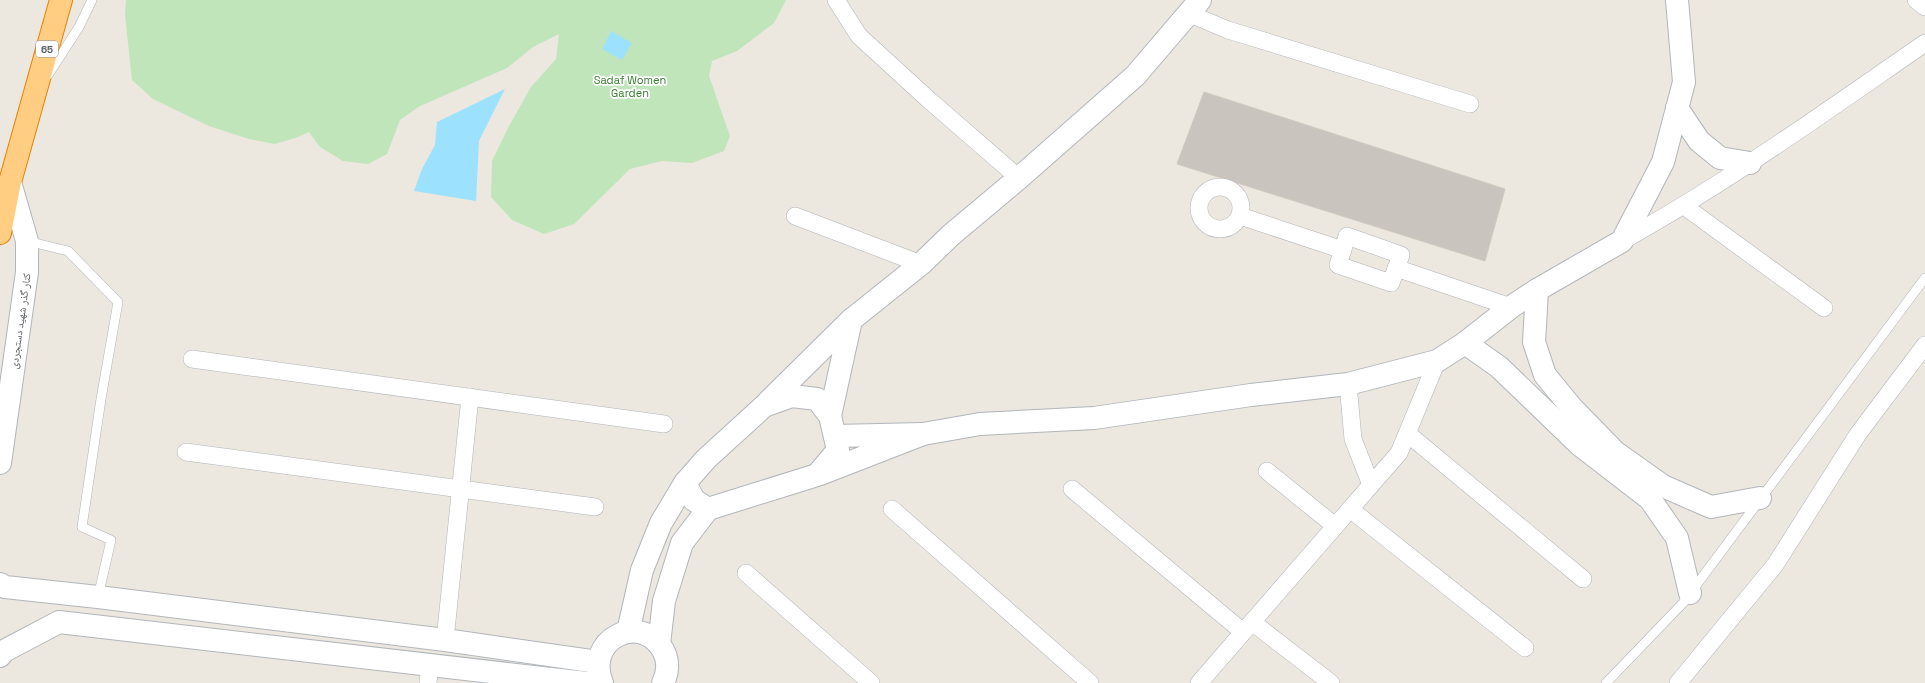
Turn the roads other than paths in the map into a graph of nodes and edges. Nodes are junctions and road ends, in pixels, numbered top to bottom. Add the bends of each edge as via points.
1 (61, 0) edge
2 (92, 0) edge
3 (836, 0) edge
4 (1677, 0) edge
5 (1916, 0) edge
6 (1925, 6) edge
7 (1195, 7) edge
8 (1925, 43) edge
9 (33, 98) junction
10 (1470, 104) dead end
11 (1677, 108) junction
12 (1750, 163) junction
13 (1019, 178) junction
14 (10, 182) junction
15 (1684, 206) junction
16 (795, 216) dead end
17 (1240, 216) dead end
18 (0, 233) edge
19 (27, 241) junction
20 (1622, 241) junction
21 (1343, 250) junction
22 (921, 264) junction
23 (1396, 268) junction
24 (1925, 278) edge
25 (1537, 290) junction
26 (1511, 307) junction
27 (1824, 308) dead end
28 (851, 320) junction
29 (1465, 343) junction
30 (1925, 345) edge
31 (192, 359) dead end
32 (1437, 361) junction
33 (1348, 384) junction
34 (470, 397) junction
35 (764, 406) junction
36 (664, 424) dead end
37 (833, 426) junction
38 (923, 434) junction
39 (1408, 434) junction
40 (186, 452) dead end
41 (0, 463) edge
42 (1267, 471) dead end
43 (817, 475) junction
44 (685, 483) junction
45 (1371, 485) junction
46 (1072, 489) dead end
47 (459, 490) junction
48 (1760, 498) junction
49 (595, 507) dead end
50 (708, 509) junction
51 (892, 509) dead end
52 (1350, 509) junction
53 (1335, 526) junction
54 (746, 572) dead end
55 (1583, 579) dead end
56 (0, 584) edge
57 (1690, 593) junction
58 (98, 597) junction
59 (95, 626) junction
60 (1248, 627) junction
61 (628, 632) junction
62 (445, 640) junction
63 (659, 644) junction
64 (1524, 648) dead end
65 (0, 656) edge
66 (600, 673) edge
67 (429, 674) edge
68 (668, 677) edge
69 (586, 683) edge
70 (871, 683) edge
71 (1090, 683) edge
72 (1199, 683) edge
73 (1331, 683) edge
74 (1606, 683) edge
75 (1678, 683) edge

1 - 9 highway, 65
2 - 9 lane via 79,27
3 - 13 street via 859,36
4 - 11 street via 1684,82
5 - 6 street
7 - 10 street via 1228,30
7 - 13 street via 1134,76
8 - 12 street
9 - 14 highway, 65
11 - 12 street via 1698,141 1720,158
11 - 20 street via 1664,162
12 - 15 street
13 - 22 street via 951,235
14 - 18 highway, 65
14 - 19 street, کنار گذر شهید دستجردی
15 - 20 street
15 - 27 street
16 - 22 street
17 - 21 street
19 - 41 street, کنار گذر شهید دستجردی via 27,272
19 - 58 lane via 68,251 118,302 82,527 111,540
20 - 25 street
21 - 23 street via 1347,236 1401,255
21 - 23 street via 1338,264 1391,283
22 - 28 street
23 - 26 street
24 - 48 lane
25 - 26 street
25 - 48 street via 1534,342 1545,375 1572,408 1615,452 1663,486 1711,507
26 - 29 street
28 - 35 street
28 - 37 street
29 - 32 street
29 - 57 street via 1499,366 1580,445 1650,499 1677,538
30 - 75 street via 1858,434 1776,566
31 - 34 street
32 - 33 street
32 - 39 street
33 - 38 street via 1094,418 980,424
33 - 45 street via 1353,439
34 - 36 street
34 - 47 street
35 - 37 street via 792,396 817,399
35 - 44 street via 706,459
37 - 38 street
37 - 43 street via 838,450
38 - 43 street
39 - 45 street via 1399,453
39 - 55 street
40 - 47 street
42 - 53 street
43 - 50 street
44 - 50 street via 694,500
44 - 61 street via 661,523 642,570
45 - 52 street
46 - 60 street
47 - 49 street
47 - 62 street
48 - 57 lane
50 - 63 street via 682,543 664,601
51 - 71 street
52 - 53 street
52 - 64 street
53 - 60 street
54 - 70 street
56 - 58 street via 5,587
57 - 74 lane
58 - 59 street
58 - 62 street
59 - 65 street via 59,622 4,651
59 - 67 street
60 - 72 street
60 - 73 street
61 - 63 street via 640,632
61 - 66 street via 617,635 601,651
62 - 66 street
63 - 68 street via 665,654
67 - 69 street

